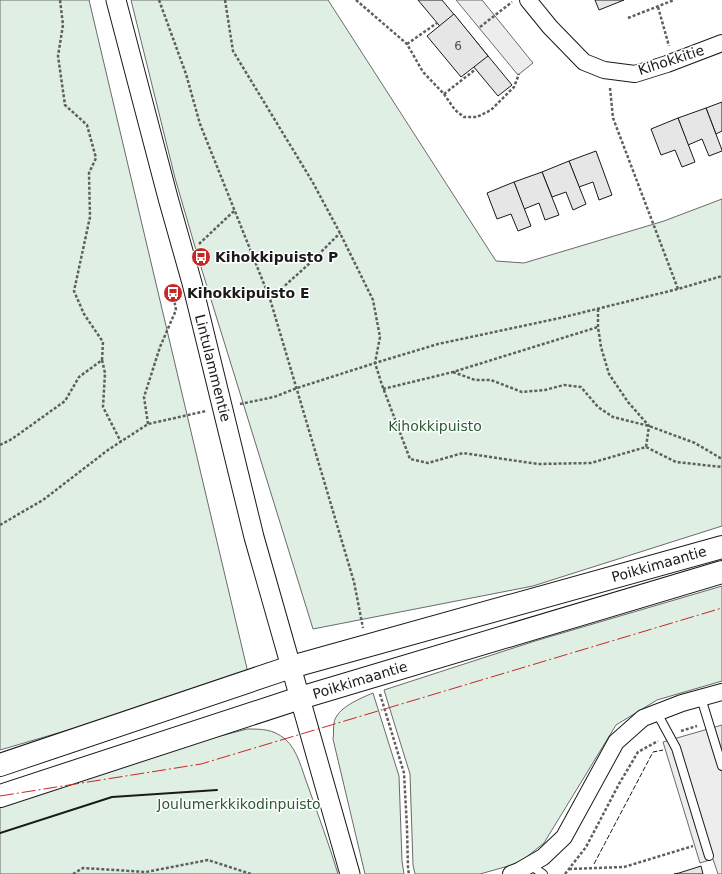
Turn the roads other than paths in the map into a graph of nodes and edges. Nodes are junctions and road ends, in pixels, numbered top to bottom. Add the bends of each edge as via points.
1 (116, 0) edge
2 (520, 1) edge
3 (722, 43) edge
4 (722, 547) edge
5 (722, 572) edge
6 (291, 667) junction
7 (722, 692) edge
8 (300, 698) junction
9 (701, 698) junction
10 (657, 713) junction
11 (0, 764) edge
12 (722, 766) edge
13 (0, 796) edge
14 (709, 856) dead end
15 (537, 870) edge
16 (350, 874) edge
17 (511, 874) edge

1 - 6 street, Lintulammentie via 192,283 254,537
2 - 3 street, Kihokkitie via 584,62 608,71 635,74
4 - 6 main road, Poikkimaantie
5 - 8 main road, Poikkimaantie
6 - 8 street, Lintulammentie
6 - 11 main road, Poikkimaantie
7 - 9 street
8 - 13 main road, Poikkimaantie
8 - 16 street, Lintulammentie
9 - 10 street
9 - 12 lane
10 - 14 lane via 676,748
10 - 15 street via 643,718 616,742 564,837 543,857
15 - 17 street

